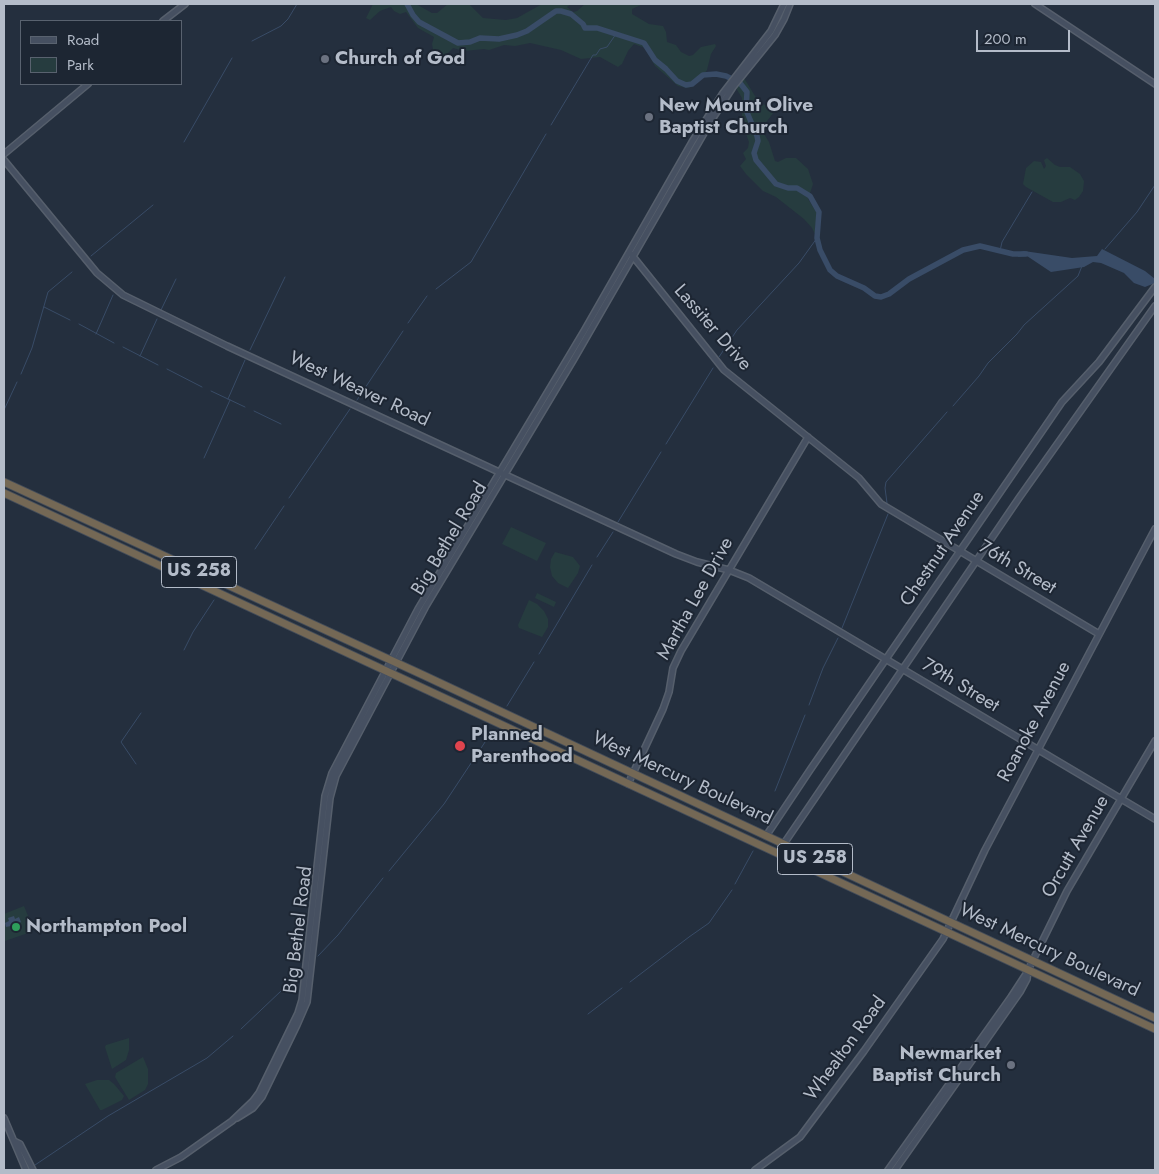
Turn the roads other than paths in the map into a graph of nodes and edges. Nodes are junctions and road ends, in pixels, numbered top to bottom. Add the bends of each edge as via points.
1 (184, 4) edge
2 (784, 4) edge
3 (790, 4) edge
4 (1035, 4) edge
5 (164, 20) edge
6 (738, 77) junction
7 (1155, 84) edge
8 (87, 85) edge
9 (4, 154) edge
10 (4, 160) edge
11 (631, 254) junction
12 (1155, 287) edge
13 (1155, 306) edge
14 (808, 437) junction
15 (828, 452) joint
16 (502, 474) junction
17 (4, 482) edge
18 (4, 492) edge
19 (1155, 529) edge
20 (959, 551) junction
21 (976, 561) junction
22 (729, 570) junction
23 (749, 578) joint
24 (1099, 634) junction
25 (886, 659) junction
26 (394, 662) junction
27 (902, 669) junction
28 (389, 672) junction
29 (361, 718) junction
30 (349, 726) dead end
31 (1155, 741) edge
32 (1038, 749) junction
33 (633, 774) junction
34 (628, 784) junction
35 (1121, 799) junction
36 (1155, 819) edge
37 (766, 836) junction
38 (752, 841) junction
39 (783, 844) junction
40 (782, 856) junction
41 (814, 859) junction
42 (951, 923) junction
43 (946, 932) junction
44 (1033, 960) junction
45 (1028, 970) junction
46 (996, 1018) junction
47 (1155, 1018) edge
48 (297, 1019) junction
49 (1155, 1029) edge
50 (992, 1034) junction
51 (4, 1118) edge
52 (14, 1141) junction
53 (26, 1170) edge
54 (33, 1170) edge
55 (156, 1170) edge
56 (755, 1170) edge
57 (888, 1170) edge
58 (895, 1170) edge

1 - 5 street
2 - 6 street, Big Bethel Road via 771,31
3 - 6 street, Big Bethel Road via 775,35
4 - 7 street
6 - 11 street, Big Bethel Road
8 - 9 street
10 - 16 street, West Weaver Road via 97,273 123,295
11 - 14 street, Lassiter Drive via 724,370
11 - 16 street, Big Bethel Road via 579,352
12 - 20 street, Chestnut Avenue via 1100,362 1062,402
13 - 21 street, Chestnut Avenue
14 - 15 street, Lassiter Drive
14 - 22 street, Martha Lee Drive
15 - 20 street, 76th Street via 862,481 881,504
16 - 22 street, West Weaver Road via 676,554
16 - 26 street, Big Bethel Road
17 - 26 highway, West Mercury Boulevard / US 258
18 - 28 highway, West Mercury Boulevard / US 258
19 - 24 street, Roanoke Avenue
20 - 21 street, 76th Street
20 - 25 street, Chestnut Avenue
21 - 24 street, 76th Street
21 - 27 street, Chestnut Avenue
22 - 23 street, West Weaver Road
22 - 33 street, Martha Lee Drive via 681,651 673,668 663,709
23 - 25 street, 79th Street
24 - 32 street, Roanoke Avenue
25 - 27 street, 79th Street
25 - 37 street, Chestnut Avenue
26 - 28 street, Big Bethel Road
26 - 33 highway, West Mercury Boulevard / US 258
27 - 32 street, 79th Street
27 - 39 street, Chestnut Avenue
28 - 29 street, Big Bethel Road
28 - 34 highway, West Mercury Boulevard / US 258
28 - 48 street, Big Bethel Road via 332,786 309,990 307,1002
29 - 30 street
29 - 48 street, Big Bethel Road via 326,790 304,990
31 - 35 street, Orcutt Avenue
32 - 35 street, 79th Street
32 - 42 street, Roanoke Avenue
33 - 34 street, Martha Lee Drive
33 - 37 highway, West Mercury Boulevard / US 258
34 - 38 highway, West Mercury Boulevard / US 258
35 - 36 street, 79th Street
35 - 44 street, Orcutt Avenue via 1067,891
37 - 39 highway, West Mercury Boulevard / US 258
38 - 39 highway via 778,848
38 - 40 highway, West Mercury Boulevard / US 258
39 - 41 highway, West Mercury Boulevard / US 258
40 - 41 highway via 786,851
40 - 43 highway, West Mercury Boulevard / US 258
41 - 42 highway, West Mercury Boulevard / US 258
42 - 43 street, Roanoke Avenue
42 - 44 highway, West Mercury Boulevard / US 258
43 - 45 highway, West Mercury Boulevard / US 258
43 - 56 street, Whealton Road via 800,1137
44 - 45 street, Orcutt Avenue
44 - 47 highway, West Mercury Boulevard / US 258
45 - 46 street, Orcutt Avenue
45 - 49 highway, West Mercury Boulevard / US 258
45 - 50 street, Orcutt Avenue via 1020,992
46 - 50 street via 998,1021
46 - 57 street, Orcutt Avenue
48 - 55 street, Big Bethel Road via 257,1096 232,1121 182,1157
50 - 58 street, Orcutt Avenue
51 - 52 street
52 - 53 street
52 - 54 street via 20,1144

